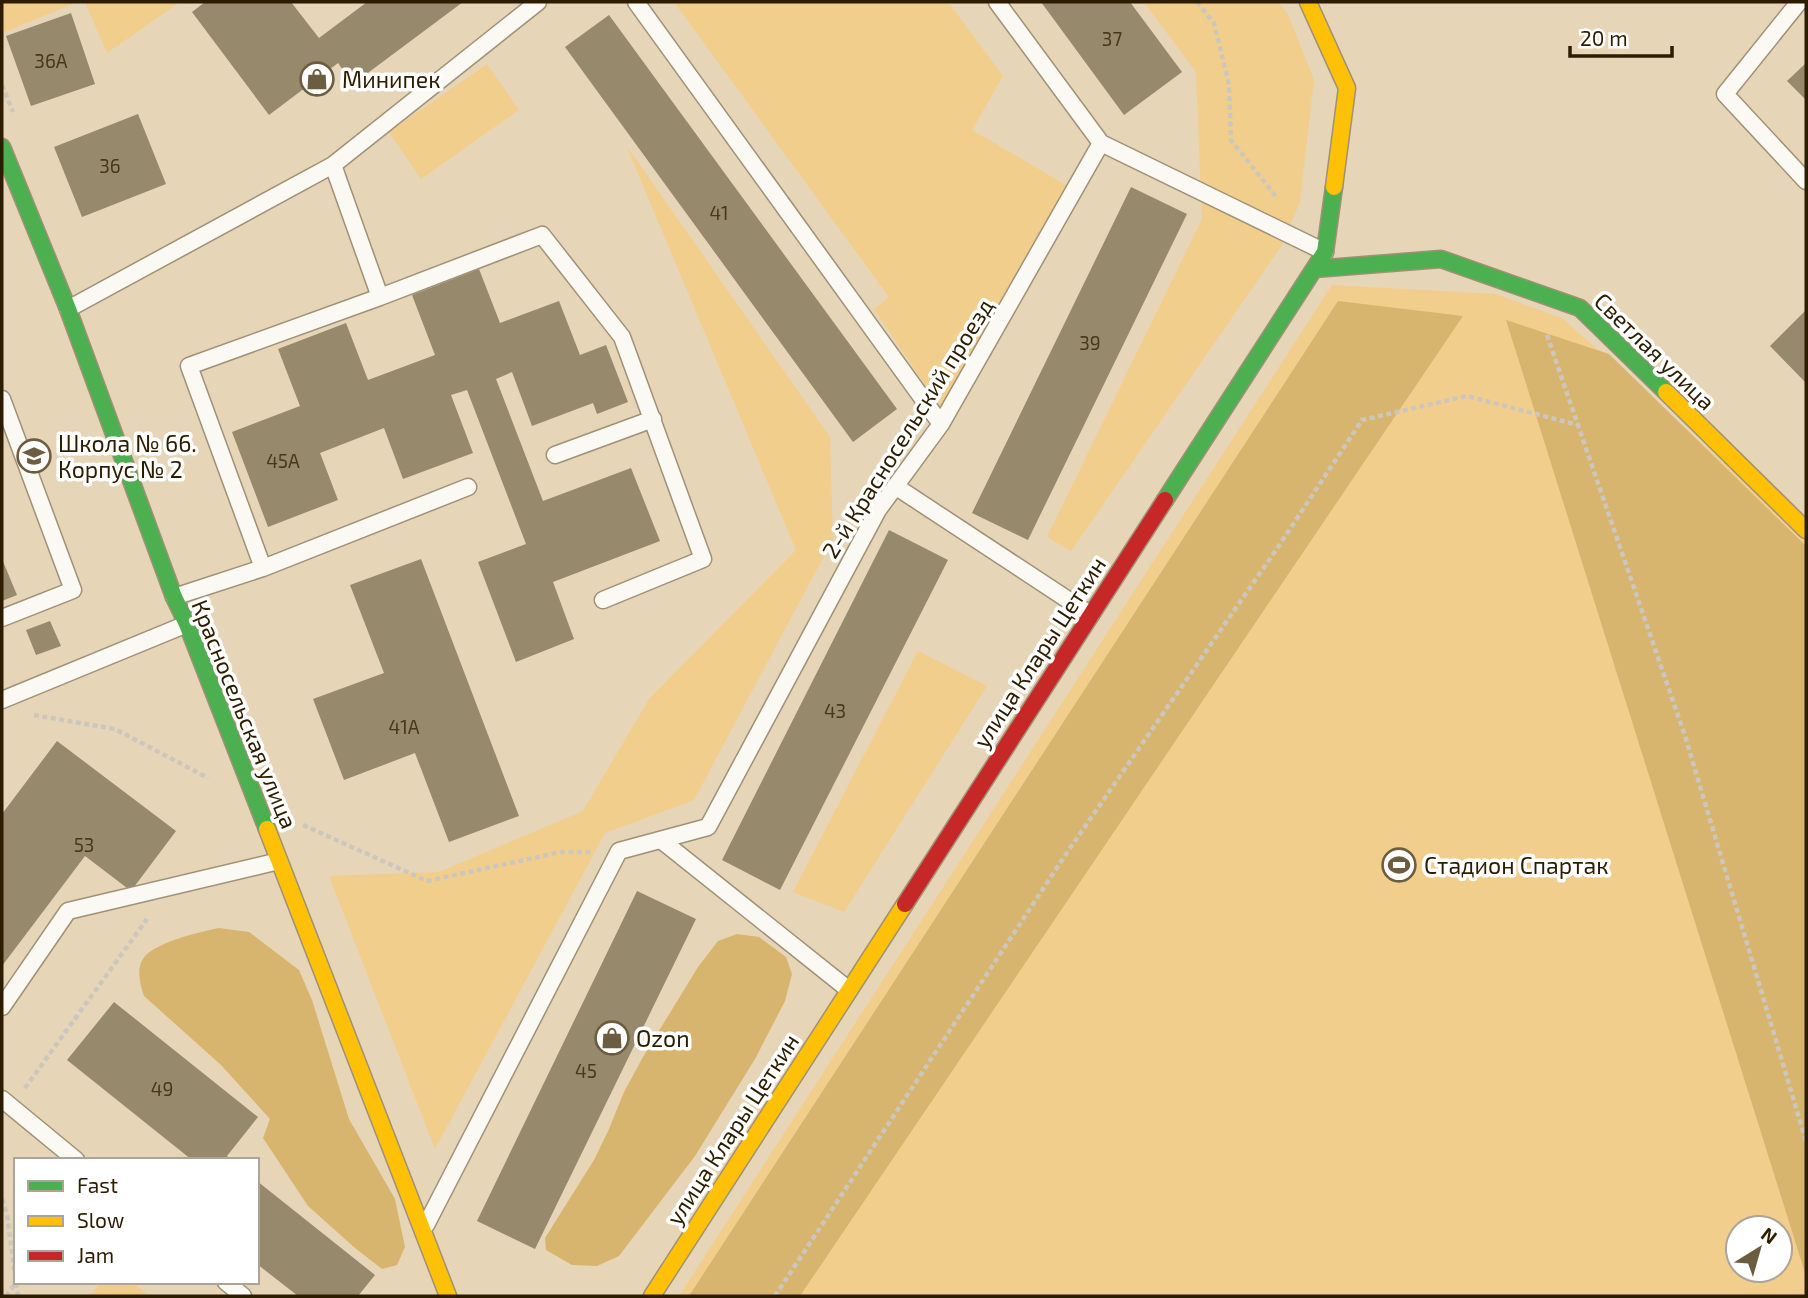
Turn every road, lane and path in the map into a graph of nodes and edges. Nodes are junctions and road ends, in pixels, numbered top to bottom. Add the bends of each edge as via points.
1 (538, 2) edge
2 (636, 2) edge
3 (997, 2) edge
4 (1197, 2) edge
5 (1799, 2) edge
6 (1310, 3) edge
7 (1101, 143) junction
8 (2, 147) edge
9 (333, 165) junction
10 (6, 168) edge
11 (1806, 181) edge
12 (1300, 240) junction
13 (1325, 252) junction
14 (1314, 268) junction
15 (1532, 291) junction
16 (380, 297) junction
17 (68, 309) junction
18 (2, 399) edge
19 (653, 419) junction
20 (941, 424) junction
21 (1578, 425) junction
22 (555, 455) dead end
23 (895, 486) junction
24 (468, 487) dead end
25 (1806, 530) edge
26 (263, 568) junction
27 (174, 597) junction
28 (603, 600) dead end
29 (1091, 615) junction
30 (2, 618) edge
31 (187, 624) junction
32 (2, 700) edge
33 (27, 714) dead end
34 (210, 779) dead end
35 (257, 805) junction
36 (661, 840) junction
37 (618, 851) junction
38 (279, 861) junction
39 (170, 887) junction
40 (849, 989) junction
41 (2, 1007) edge
42 (7, 1103) edge
43 (1806, 1141) edge
44 (74, 1158) edge
45 (2, 1199) edge
46 (423, 1230) junction
47 (14, 1267) edge
48 (228, 1284) edge
49 (243, 1296) edge
50 (449, 1296) edge
51 (652, 1296) edge
52 (775, 1296) edge

1 - 9 lane
2 - 20 lane
3 - 7 lane
4 - 12 path via 1214,23 1228,85 1231,140 1294,219
5 - 11 lane via 1725,94
6 - 13 street, улица Клары Цеткин via 1347,88
7 - 12 lane
7 - 20 lane, 2-й Красносельский проезд
8 - 10 street, Красносельская улица
9 - 16 lane
9 - 17 lane
10 - 17 street, Красносельская улица
12 - 13 lane
13 - 14 street, улица Клары Цеткин
14 - 15 street, Светлая улица via 1441,259
14 - 29 street, улица Клары Цеткин
15 - 21 path
15 - 25 street, Светлая улица via 1580,307
16 - 19 lane via 542,235 622,337
16 - 26 lane via 189,366
17 - 27 street, Красносельская улица
18 - 30 lane via 73,590
19 - 22 lane
19 - 28 lane via 703,559
20 - 23 lane, 2-й Красносельский проезд
21 - 43 path via 1685,736
21 - 52 path via 1467,396 1362,420 1064,857
23 - 29 lane
23 - 36 lane, 2-й Красносельский проезд via 708,827
24 - 26 lane
26 - 27 lane
27 - 31 street, Красносельская улица
29 - 40 street, улица Клары Цеткин
31 - 32 lane
31 - 35 street, Красносельская улица
33 - 34 path via 115,729
35 - 37 path via 427,881 561,852
35 - 38 street, Красносельская улица
36 - 37 lane, 2-й Красносельский проезд
36 - 40 lane
37 - 46 lane
38 - 39 lane
38 - 46 street, Красносельская улица
39 - 41 lane via 68,911
39 - 42 path
40 - 51 street, улица Клары Цеткин
42 - 44 lane
45 - 47 path
46 - 50 street, Красносельская улица
48 - 49 lane

